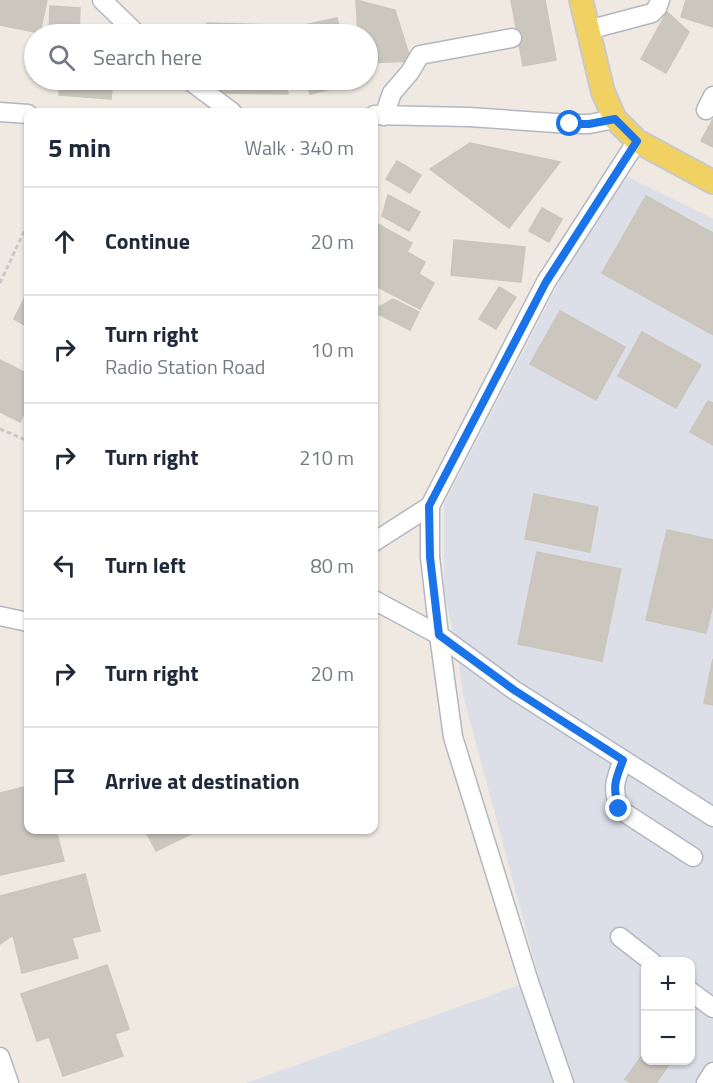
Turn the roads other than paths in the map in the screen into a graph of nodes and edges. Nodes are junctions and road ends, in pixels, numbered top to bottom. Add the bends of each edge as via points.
1 (102, 0) edge
2 (581, 0) edge
3 (660, 0) edge
4 (127, 24) edge
5 (588, 30) junction
6 (512, 38) dead end
7 (202, 90) edge
8 (227, 108) edge
9 (0, 112) edge
10 (24, 114) edge
11 (379, 115) edge
12 (615, 119) junction
13 (637, 141) junction
14 (713, 183) edge
15 (429, 506) junction
16 (378, 539) edge
17 (378, 602) edge
18 (0, 616) edge
19 (24, 621) edge
20 (439, 635) junction
21 (623, 760) junction
22 (713, 817) edge
23 (693, 857) dead end
24 (620, 937) dead end
25 (646, 957) edge
26 (695, 995) edge
27 (713, 1008) edge
28 (0, 1057) edge
29 (713, 1071) edge
30 (9, 1083) edge
31 (564, 1083) edge
32 (706, 1083) edge

1 - 4 street
2 - 5 main road
3 - 5 street via 652,13
5 - 12 main road via 603,92
6 - 11 street via 420,55
7 - 8 street
9 - 10 street
11 - 12 street via 570,124
12 - 13 main road
13 - 14 main road
13 - 15 street via 546,282
15 - 16 street
15 - 20 street
17 - 20 street
18 - 19 street
20 - 21 street via 514,690
20 - 31 street via 453,737 528,982
21 - 22 street
21 - 23 street via 614,783 619,809
24 - 25 street
26 - 27 street
28 - 30 street
29 - 32 street

